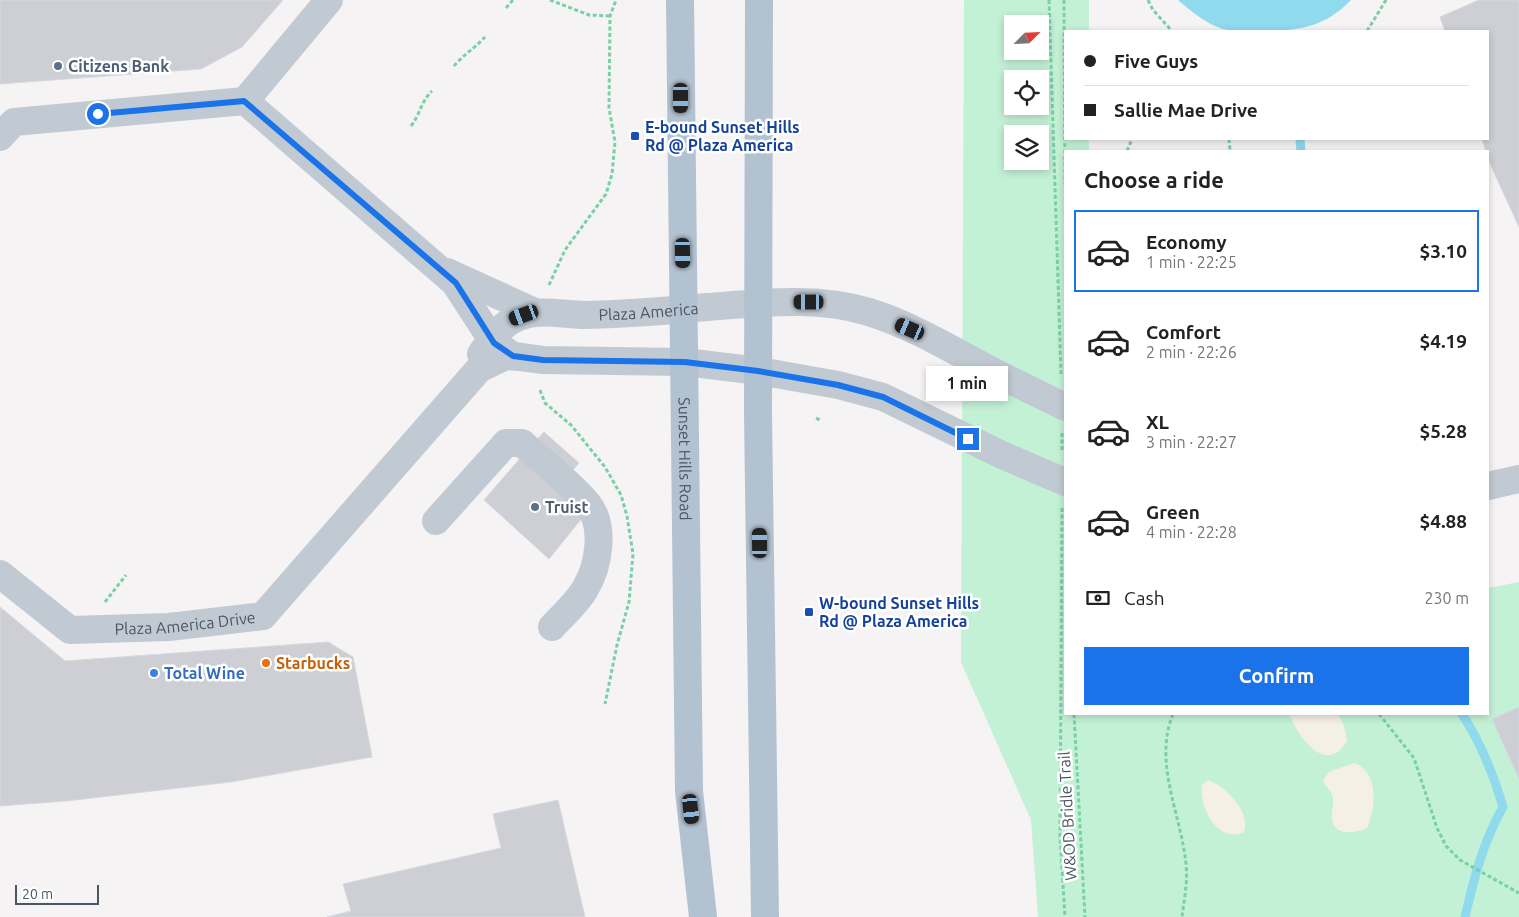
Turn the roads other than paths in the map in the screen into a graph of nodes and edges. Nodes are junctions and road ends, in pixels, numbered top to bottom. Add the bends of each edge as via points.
1 (329, 0) edge
2 (680, 0) edge
3 (758, 0) edge
4 (244, 101) junction
5 (0, 137) edge
6 (430, 261) junction
7 (759, 303) junction
8 (683, 310) junction
9 (536, 313) junction
10 (491, 339) junction
11 (521, 357) junction
12 (685, 362) junction
13 (758, 371) junction
14 (464, 385) junction
15 (1064, 407) edge
16 (1519, 479) edge
17 (1064, 482) edge
18 (1489, 486) edge
19 (436, 521) dead end
20 (0, 574) edge
21 (552, 627) dead end
22 (703, 917) edge
23 (765, 917) edge

1 - 4 street
2 - 8 main road, Sunset Hills Road
3 - 7 main road
4 - 5 street via 14,122
4 - 6 street
6 - 9 street
6 - 10 street via 456,283
7 - 8 street, Plaza America
7 - 13 main road
7 - 15 street, Plaza America, bridge via 825,302 870,312
8 - 9 street, Plaza America via 586,315
8 - 12 main road, Sunset Hills Road
9 - 10 street via 514,318
10 - 11 street via 505,352
10 - 14 street
11 - 12 street
11 - 14 street via 506,356 487,363
12 - 13 street
12 - 22 main road, Sunset Hills Road via 689,792
13 - 17 street, bridge via 838,385 883,397
13 - 23 main road
14 - 20 street, Plaza America Drive via 263,616 169,627 70,630
16 - 18 street
19 - 21 street via 506,443 522,443 537,456 588,503 599,539 593,572 584,591

